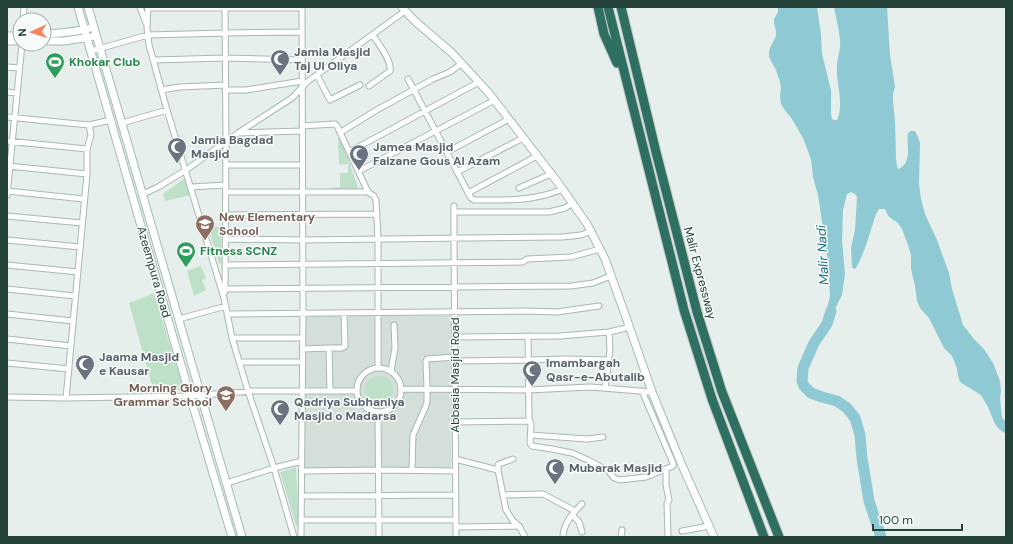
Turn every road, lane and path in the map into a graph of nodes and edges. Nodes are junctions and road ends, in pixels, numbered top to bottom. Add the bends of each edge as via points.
1 (21, 7) edge
2 (24, 7) edge
3 (78, 7) edge
4 (88, 7) edge
5 (140, 7) edge
6 (225, 7) edge
7 (302, 7) edge
8 (598, 7) edge
9 (608, 7) edge
10 (621, 7) edge
11 (148, 8) edge
12 (404, 9) edge
13 (94, 27) junction
14 (147, 28) junction
15 (84, 30) junction
16 (302, 32) junction
17 (225, 33) junction
18 (52, 34) edge
19 (97, 35) junction
20 (148, 35) junction
21 (373, 35) junction
22 (87, 38) junction
23 (52, 41) edge
24 (100, 48) junction
25 (91, 50) junction
26 (21, 52) edge
27 (225, 58) junction
28 (154, 60) junction
29 (302, 60) junction
30 (462, 63) junction
31 (7, 67) edge
32 (19, 68) junction
33 (317, 75) junction
34 (408, 79) dead end
35 (302, 81) junction
36 (479, 82) junction
37 (360, 85) dead end
38 (369, 86) dead end
39 (302, 87) junction
40 (225, 88) junction
41 (161, 90) junction
42 (414, 90) junction
43 (7, 92) edge
44 (630, 92) junction
45 (17, 93) junction
46 (495, 100) junction
47 (167, 110) junction
48 (425, 111) junction
49 (7, 117) edge
50 (15, 117) junction
51 (508, 119) junction
52 (111, 120) junction
53 (122, 123) junction
54 (90, 125) junction
55 (302, 126) junction
56 (302, 132) junction
57 (341, 132) junction
58 (436, 132) junction
59 (238, 133) junction
60 (523, 138) junction
61 (10, 141) edge
62 (226, 141) junction
63 (87, 149) junction
64 (350, 152) junction
65 (447, 152) junction
66 (537, 156) junction
67 (226, 165) junction
68 (302, 165) junction
69 (8, 166) edge
70 (186, 170) junction
71 (358, 171) junction
72 (457, 172) junction
73 (87, 174) junction
74 (551, 174) junction
75 (226, 184) junction
76 (191, 187) junction
77 (519, 188) dead end
78 (563, 189) junction
79 (7, 191) edge
80 (226, 192) junction
81 (302, 192) junction
82 (368, 192) junction
83 (468, 193) junction
84 (143, 194) junction
85 (7, 195) edge
86 (84, 198) junction
87 (573, 203) junction
88 (454, 206) dead end
89 (454, 212) junction
90 (377, 214) junction
91 (226, 215) junction
92 (303, 215) junction
93 (7, 216) edge
94 (82, 223) junction
95 (592, 232) junction
96 (454, 238) junction
97 (378, 239) junction
98 (7, 240) edge
99 (226, 240) junction
100 (302, 240) junction
101 (80, 248) junction
102 (600, 249) junction
103 (378, 263) junction
104 (454, 263) junction
105 (302, 264) junction
106 (7, 265) edge
107 (226, 265) junction
108 (78, 272) junction
109 (611, 276) junction
110 (302, 288) junction
111 (378, 288) junction
112 (454, 288) junction
113 (7, 289) edge
114 (226, 289) junction
115 (75, 296) junction
116 (224, 298) junction
117 (226, 306) junction
118 (599, 306) dead end
119 (454, 312) junction
120 (303, 313) junction
121 (344, 313) junction
122 (378, 313) junction
123 (7, 314) edge
124 (228, 314) junction
125 (179, 319) junction
126 (73, 321) junction
127 (394, 325) dead end
128 (630, 327) junction
129 (609, 332) junction
130 (528, 336) junction
131 (455, 337) junction
132 (232, 338) junction
133 (302, 338) junction
134 (7, 339) edge
135 (71, 346) junction
136 (329, 348) junction
137 (302, 349) junction
138 (455, 359) junction
139 (528, 360) junction
140 (609, 360) junction
141 (240, 362) junction
142 (302, 362) junction
143 (7, 363) edge
144 (378, 368) junction
145 (68, 369) junction
146 (391, 371) junction
147 (605, 388) junction
148 (402, 389) junction
149 (427, 389) junction
150 (455, 389) junction
151 (528, 390) junction
152 (248, 391) junction
153 (302, 391) junction
154 (330, 391) junction
155 (357, 391) junction
156 (642, 391) junction
157 (652, 392) junction
158 (201, 394) junction
159 (190, 396) junction
160 (7, 397) edge
161 (66, 398) junction
162 (378, 412) junction
163 (530, 421) junction
164 (455, 422) junction
165 (531, 435) junction
166 (603, 437) dead end
167 (455, 459) junction
168 (513, 459) dead end
169 (302, 461) junction
170 (274, 468) junction
171 (379, 470) junction
172 (412, 470) junction
173 (498, 470) junction
174 (666, 470) junction
175 (302, 471) junction
176 (455, 471) junction
177 (227, 483) junction
178 (502, 494) junction
179 (379, 495) junction
180 (455, 495) junction
181 (302, 496) junction
182 (582, 504) dead end
183 (574, 513) junction
184 (302, 520) junction
185 (379, 520) junction
186 (456, 520) junction
187 (519, 526) junction
188 (709, 526) junction
189 (456, 527) junction
190 (622, 530) dead end
191 (682, 531) dead end
192 (582, 532) dead end
193 (232, 537) edge
194 (242, 537) edge
195 (294, 537) edge
196 (301, 537) edge
197 (379, 537) edge
198 (456, 537) edge
199 (525, 537) edge
200 (563, 537) edge
201 (621, 537) edge
202 (668, 537) edge
203 (714, 537) edge
204 (764, 537) edge
205 (779, 537) edge

1 - 2 street
3 - 15 main road, Azeempura Road
4 - 13 main road, Azeempura Road
5 - 14 street
6 - 7 street
6 - 11 street
6 - 17 street
7 - 16 street
8 - 44 highway via 604,34
9 - 44 highway, Malir Expressway
10 - 205 highway, Malir Expressway via 697,312 722,392
11 - 14 street
12 - 21 street
12 - 30 main road
13 - 15 main road
13 - 19 main road, Azeempura Road
14 - 20 street
15 - 18 main road
15 - 22 main road, Azeempura Road
16 - 17 street
16 - 29 street
17 - 20 street
17 - 27 street
19 - 22 main road
19 - 24 main road, Azeempura Road
20 - 24 street
20 - 28 street
21 - 33 street
21 - 38 street via 389,62 390,70
22 - 23 main road
22 - 25 main road, Azeempura Road
24 - 25 street
24 - 53 main road, Azeempura Road
25 - 52 main road, Azeempura Road
26 - 32 street
27 - 28 street
27 - 29 street
27 - 40 street
28 - 41 street
29 - 35 street
30 - 36 main road
30 - 42 street
31 - 32 street
32 - 45 street
33 - 37 street via 330,100
33 - 39 street
34 - 42 street
35 - 39 street
35 - 40 street via 246,90
36 - 46 main road
36 - 48 street
39 - 55 street
39 - 59 street via 292,98
40 - 41 street via 180,87
40 - 62 street
41 - 47 street
42 - 48 street
42 - 57 street
43 - 45 street
44 - 204 highway, Malir Expressway via 684,310 712,399
45 - 50 street
46 - 51 main road
46 - 58 street
47 - 53 street
47 - 70 street
48 - 58 street
48 - 64 street
49 - 50 street
50 - 54 street
50 - 61 street
51 - 60 main road
51 - 65 street
52 - 54 street
52 - 159 main road, Azeempura Road
53 - 84 main road, Azeempura Road
54 - 63 street via 91,135
55 - 56 street
55 - 57 street via 335,124
56 - 59 street
56 - 68 street
57 - 64 street
58 - 65 street
58 - 71 street
59 - 62 street
60 - 66 main road
60 - 72 street
61 - 63 street
61 - 69 street
62 - 67 street
62 - 70 street
63 - 73 street
64 - 71 street
65 - 72 street
66 - 74 main road
66 - 83 street
67 - 68 street
67 - 75 street
68 - 81 street
69 - 73 street
69 - 79 street
70 - 76 street
70 - 84 street
71 - 82 street
72 - 83 street
73 - 86 street
74 - 77 street
74 - 78 main road
75 - 76 street
75 - 80 street
76 - 116 street
78 - 83 street via 541,196 509,200 474,200
78 - 87 main road
79 - 85 street
79 - 86 street
80 - 81 street
80 - 91 street
81 - 82 street
81 - 92 street
82 - 90 street via 376,200
84 - 125 main road, Azeempura Road
86 - 94 street
87 - 89 street via 548,212
87 - 95 main road
88 - 89 street, Abbasia Masjid Road
89 - 96 street, Abbasia Masjid Road
90 - 92 street
90 - 97 street
91 - 92 street
91 - 99 street
92 - 100 street
93 - 94 street
94 - 101 street
95 - 96 street via 562,237
95 - 102 main road
96 - 97 street
96 - 104 street, Abbasia Masjid Road
97 - 100 street
97 - 103 street
98 - 101 street
99 - 100 street
99 - 107 street
100 - 105 street
101 - 108 street
102 - 104 street via 571,257 528,259 524,262
102 - 109 main road
103 - 104 street
103 - 105 street
103 - 111 street
104 - 112 street, Abbasia Masjid Road
105 - 107 street
105 - 110 street
106 - 108 street
107 - 114 street
108 - 115 street
109 - 112 street via 593,283 571,286
109 - 128 main road
110 - 111 street
110 - 114 street
110 - 120 street
111 - 112 street
111 - 122 street
112 - 119 street, Abbasia Masjid Road
113 - 115 street
114 - 116 street
115 - 126 street
116 - 117 street
117 - 124 street
117 - 125 street
118 - 119 street via 557,312
119 - 122 street
119 - 131 street, Abbasia Masjid Road
120 - 121 street
120 - 124 street
120 - 133 street
121 - 122 street
121 - 136 street via 345,346
122 - 144 street
123 - 126 street
124 - 132 street
125 - 158 main road, Azeempura Road
126 - 135 street
127 - 146 street via 395,348
128 - 129 street
128 - 157 main road
129 - 130 street
129 - 140 street
130 - 131 street
130 - 139 street
131 - 138 street, Abbasia Masjid Road
132 - 133 street
132 - 141 street
133 - 137 street
134 - 135 street
135 - 145 street
136 - 137 street
136 - 154 street
137 - 142 street
138 - 139 street
138 - 149 street via 426,361
138 - 150 street, Abbasia Masjid Road
139 - 140 street
139 - 151 street
140 - 147 street
141 - 142 street
141 - 152 street
142 - 153 street
143 - 145 street
144 - 146 street
144 - 155 street via 365,373
145 - 161 street
146 - 148 street
147 - 151 street
147 - 156 street
148 - 149 street
148 - 162 street via 401,396 392,408
149 - 150 street
149 - 172 street via 425,408 413,435
150 - 151 street
150 - 164 street, Abbasia Masjid Road
151 - 163 street
152 - 153 street
152 - 158 street
152 - 170 street
153 - 154 street
153 - 169 street
154 - 155 street
155 - 162 street via 366,408
156 - 157 street
156 - 174 street via 673,463 673,466
157 - 188 main road
158 - 159 street
158 - 177 main road, Azeempura Road
159 - 161 street
159 - 193 main road, Azeempura Road
160 - 161 street
162 - 171 street
163 - 164 street
163 - 165 street
164 - 167 street, Abbasia Masjid Road
165 - 166 street via 587,439
165 - 174 street via 532,446 572,453 607,469 616,479 646,477
167 - 173 street
167 - 176 street, Abbasia Masjid Road
168 - 173 street via 499,464
169 - 170 street
169 - 175 street
170 - 177 street
170 - 195 street
171 - 172 street
171 - 175 street
171 - 179 street
172 - 176 street
173 - 178 street
174 - 202 street via 669,500
175 - 181 street
176 - 180 street, Abbasia Masjid Road
177 - 194 main road, Azeempura Road
178 - 183 street via 543,494
178 - 187 street via 506,510
179 - 180 street
179 - 181 street
179 - 185 street
180 - 186 street, Abbasia Masjid Road
181 - 184 street
182 - 183 street
183 - 192 street
183 - 200 street via 565,526
184 - 185 street
184 - 196 street
185 - 186 street
185 - 197 street
186 - 189 street, Abbasia Masjid Road
187 - 189 street
187 - 199 street
188 - 191 street
188 - 203 main road
189 - 198 street, Abbasia Masjid Road
190 - 201 street

